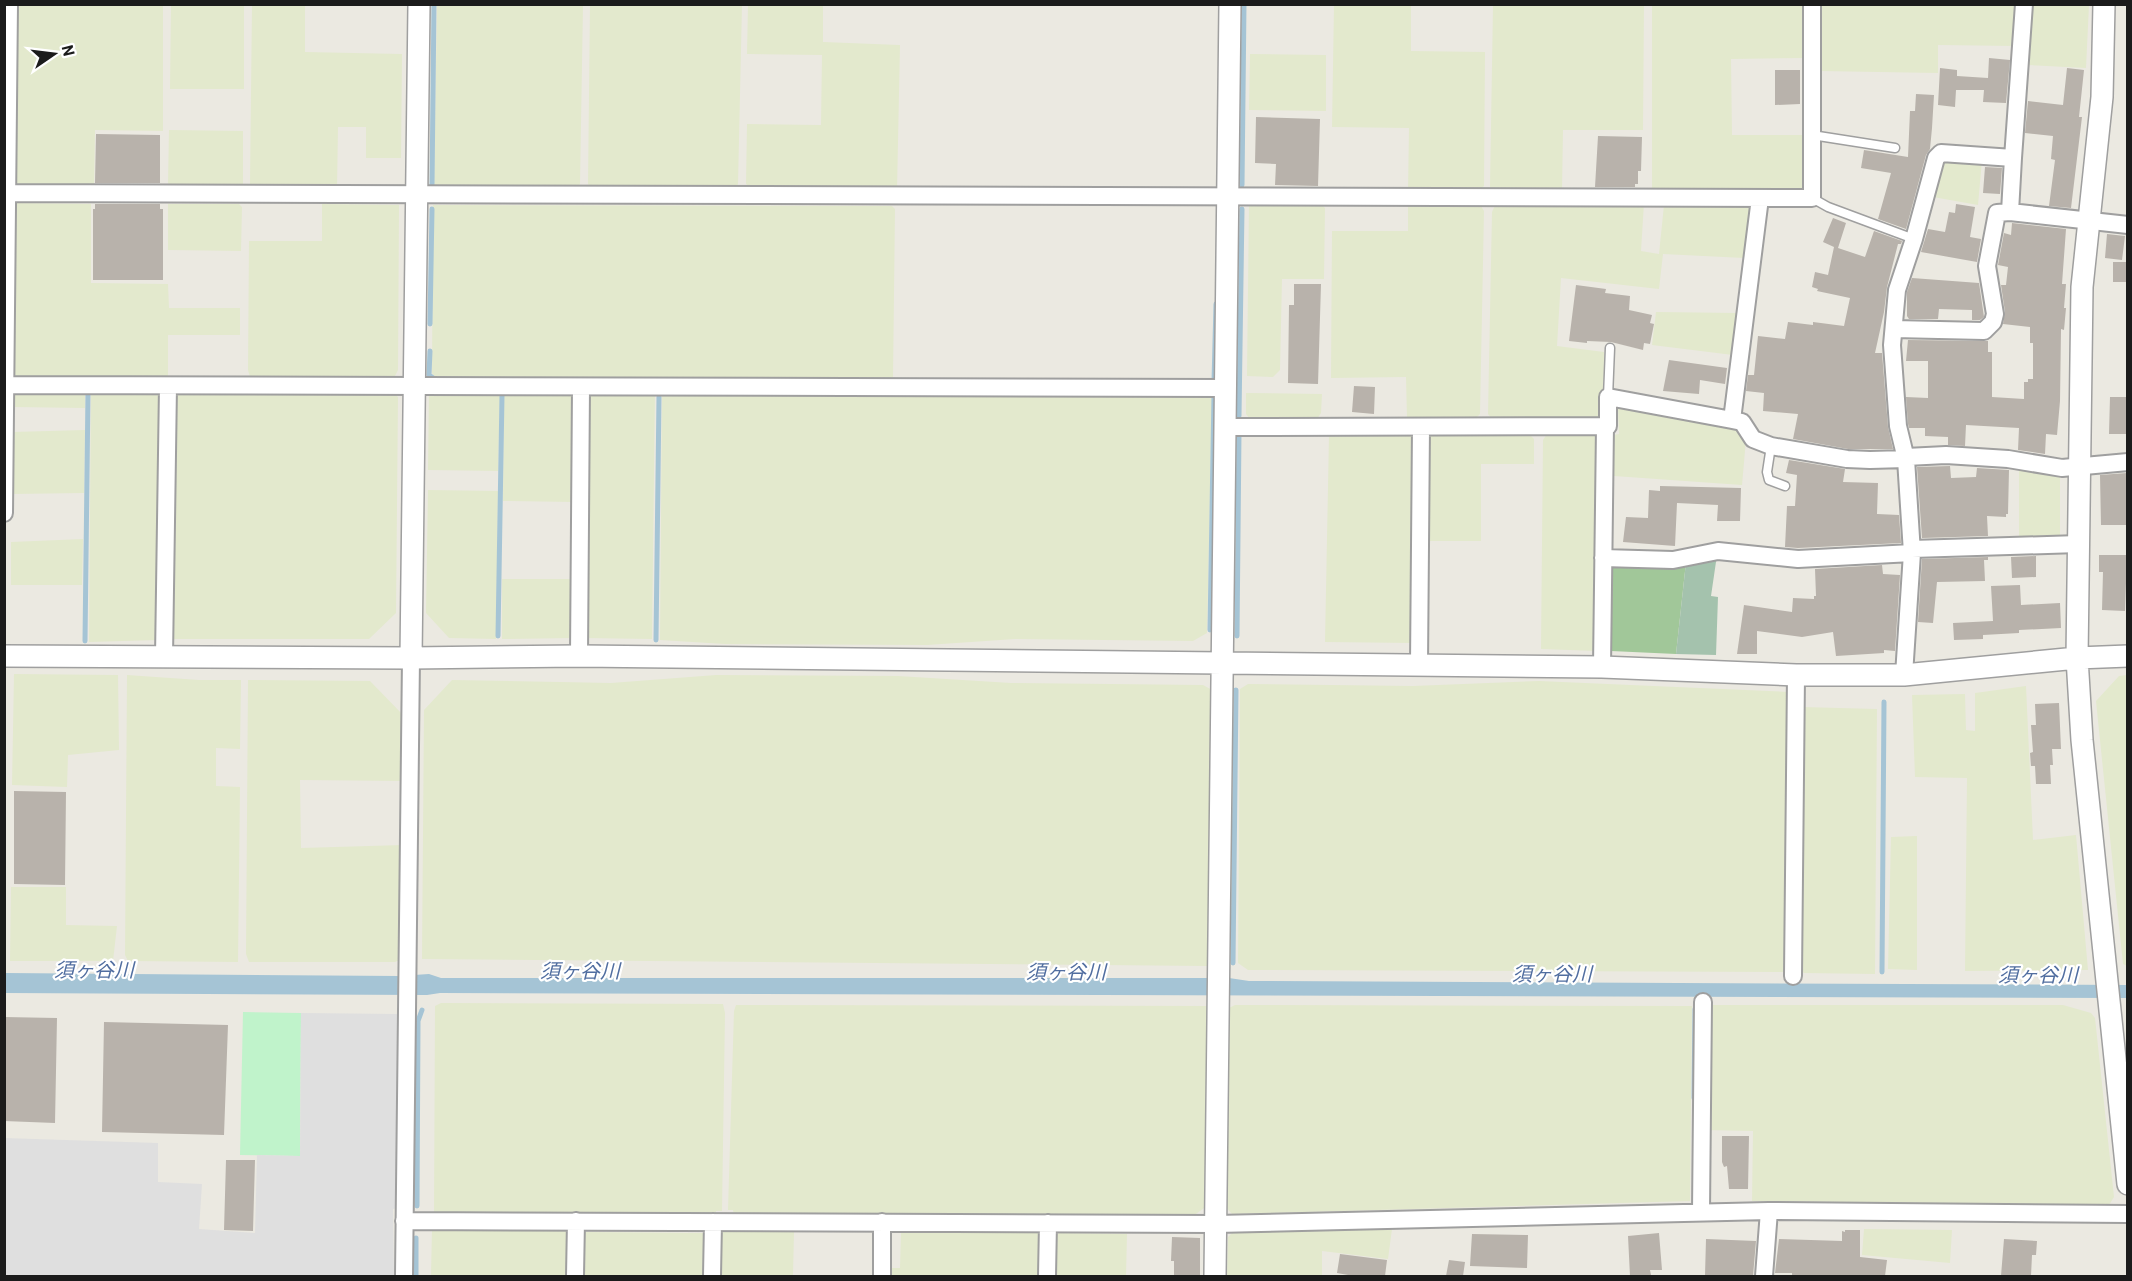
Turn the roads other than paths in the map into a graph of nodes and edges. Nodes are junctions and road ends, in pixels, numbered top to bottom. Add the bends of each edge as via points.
1 (9, 4) edge
2 (420, 4) edge
3 (1230, 4) edge
4 (1812, 4) edge
5 (2024, 4) edge
6 (2104, 4) edge
7 (1812, 135) junction
8 (1895, 148) dead end
9 (2013, 158) junction
10 (6, 193) edge
11 (417, 196) junction
12 (1228, 197) junction
13 (1760, 198) junction
14 (1812, 198) junction
15 (2010, 212) junction
16 (2088, 220) junction
17 (2127, 225) edge
18 (1914, 239) junction
19 (1894, 329) junction
20 (1610, 348) dead end
21 (5, 385) edge
22 (168, 386) junction
23 (415, 387) junction
24 (581, 387) junction
25 (1226, 388) junction
26 (1608, 397) junction
27 (1732, 420) junction
28 (1605, 426) junction
29 (1225, 427) junction
30 (1421, 427) junction
31 (1771, 446) junction
32 (1906, 458) junction
33 (2127, 462) edge
34 (2080, 466) junction
35 (1785, 486) dead end
36 (4, 513) edge
37 (2079, 544) junction
38 (1912, 551) junction
39 (1603, 558) junction
40 (4, 656) edge
41 (579, 656) junction
42 (2127, 656) edge
43 (164, 657) junction
44 (411, 658) junction
45 (2077, 658) junction
46 (1222, 663) junction
47 (1419, 665) junction
48 (1602, 667) junction
49 (1796, 675) junction
50 (1904, 675) junction
51 (1793, 976) dead end
52 (1703, 1002) dead end
53 (2127, 1184) edge
54 (1769, 1211) junction
55 (1701, 1212) junction
56 (2127, 1214) edge
57 (404, 1221) junction
58 (576, 1221) junction
59 (712, 1222) junction
60 (882, 1222) junction
61 (1048, 1223) junction
62 (1216, 1224) junction
63 (404, 1276) edge
64 (575, 1276) edge
65 (712, 1276) edge
66 (882, 1276) edge
67 (1047, 1276) edge
68 (1215, 1276) edge
69 (1764, 1276) edge

1 - 10 street
2 - 11 street
3 - 12 street
4 - 7 street
5 - 9 street
6 - 16 street via 2102,97
7 - 8 lane
7 - 14 street
9 - 15 street
9 - 18 street via 1941,153 1936,158
10 - 11 street
10 - 21 street
11 - 12 street
11 - 23 street
12 - 13 street
12 - 25 street
13 - 14 street
13 - 27 street
14 - 18 lane
15 - 16 street
15 - 19 street via 1997,213 1987,266 1995,314 1984,332
16 - 17 street
16 - 34 street via 2082,287
18 - 19 street via 1897,290
19 - 32 street via 1898,426
20 - 26 lane
21 - 22 street
21 - 36 street
22 - 23 street
22 - 43 street
23 - 24 street
23 - 44 street
24 - 25 street
24 - 41 street
25 - 29 street
26 - 27 street
26 - 28 street
27 - 31 street via 1742,422 1753,439
28 - 30 street
28 - 39 street
29 - 30 street
29 - 46 street
30 - 47 street
31 - 32 street via 1847,459
31 - 35 lane via 1769,480
32 - 34 street via 1946,455 2062,468
32 - 38 street
33 - 34 street
34 - 37 street
37 - 38 street
37 - 45 street
38 - 39 street via 1798,559 1718,552 1673,560
38 - 50 street
39 - 48 street
40 - 43 street
41 - 44 street
41 - 46 street
42 - 45 street
43 - 44 street
44 - 57 street
45 - 50 street
45 - 53 street
46 - 47 street
46 - 62 street
47 - 48 street
48 - 49 street
49 - 50 street
49 - 51 street
52 - 55 street
54 - 55 street
54 - 56 street
54 - 69 street
55 - 62 street
57 - 58 street
57 - 63 street
58 - 59 street
58 - 64 street
59 - 60 street
59 - 65 street
60 - 61 street
60 - 66 street
61 - 62 street
61 - 67 street
62 - 68 street

